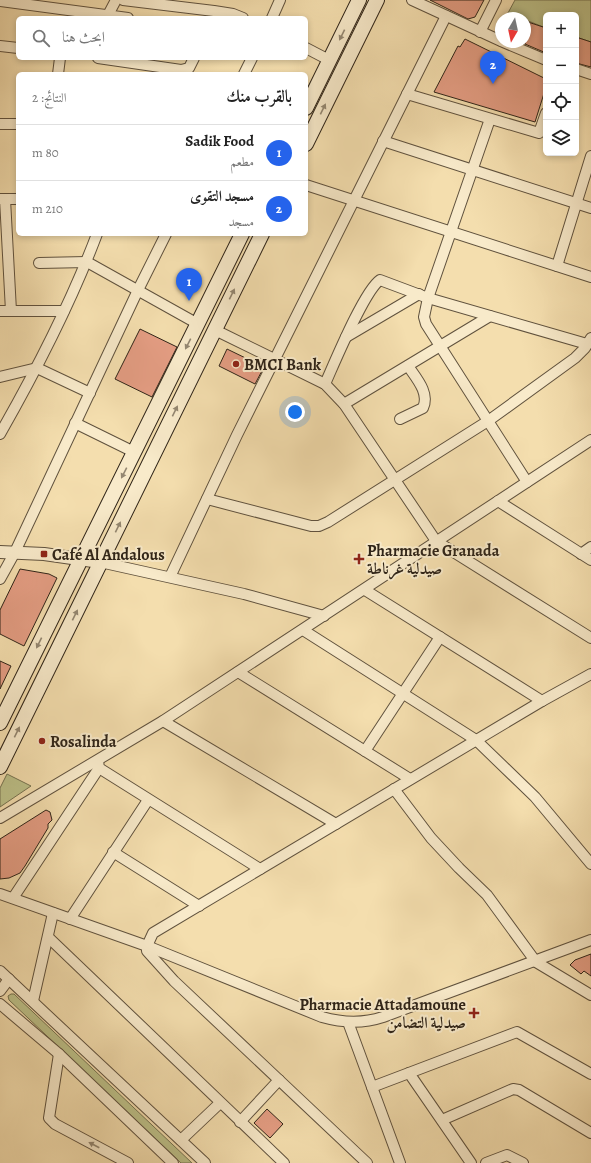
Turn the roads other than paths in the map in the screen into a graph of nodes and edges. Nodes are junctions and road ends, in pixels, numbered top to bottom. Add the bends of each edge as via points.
1 (116, 0) edge
2 (123, 0) edge
3 (280, 0) edge
4 (359, 0) edge
5 (377, 0) edge
6 (412, 0) edge
7 (496, 0) edge
8 (0, 1) edge
9 (46, 4) edge
10 (67, 14) edge
11 (212, 14) edge
12 (108, 15) junction
13 (115, 16) edge
14 (238, 16) edge
15 (273, 16) edge
16 (446, 16) junction
17 (480, 32) junction
18 (495, 39) edge
19 (0, 46) edge
20 (16, 48) edge
21 (517, 48) edge
22 (308, 49) edge
23 (543, 59) edge
24 (60, 60) edge
25 (112, 60) edge
26 (193, 60) edge
27 (251, 60) edge
28 (329, 60) junction
29 (579, 70) edge
30 (58, 72) edge
31 (245, 72) edge
32 (591, 74) edge
33 (407, 94) junction
34 (308, 104) edge
35 (490, 119) junction
36 (544, 120) edge
37 (0, 124) edge
38 (16, 124) edge
39 (308, 140) edge
40 (383, 141) junction
41 (591, 156) edge
42 (473, 170) junction
43 (308, 186) edge
44 (3, 199) edge
45 (16, 199) edge
46 (354, 201) junction
47 (576, 203) junction
48 (591, 208) edge
49 (451, 232) junction
50 (96, 236) edge
51 (165, 236) edge
52 (241, 236) edge
53 (261, 236) edge
54 (87, 262) junction
55 (39, 263) dead end
56 (557, 266) junction
57 (591, 277) edge
58 (138, 290) junction
59 (424, 296) junction
60 (64, 310) junction
61 (0, 311) edge
62 (11, 311) junction
63 (490, 316) junction
64 (198, 324) junction
65 (215, 330) junction
66 (346, 338) junction
67 (589, 341) edge
68 (441, 346) junction
69 (275, 359) junction
70 (408, 366) junction
71 (37, 368) junction
72 (0, 377) edge
73 (325, 384) junction
74 (90, 393) junction
75 (344, 404) junction
76 (400, 419) dead end
77 (488, 421) junction
78 (75, 423) junction
79 (0, 434) edge
80 (591, 440) edge
81 (134, 452) junction
82 (394, 479) junction
83 (527, 482) junction
84 (207, 499) junction
85 (498, 501) junction
86 (436, 542) junction
87 (591, 547) edge
88 (0, 552) edge
89 (15, 552) junction
90 (581, 554) junction
91 (81, 558) junction
92 (591, 560) edge
93 (100, 562) junction
94 (170, 577) junction
95 (0, 579) edge
96 (365, 590) junction
97 (324, 616) junction
98 (302, 630) junction
99 (440, 637) junction
100 (591, 638) edge
101 (238, 672) junction
102 (591, 674) edge
103 (402, 693) junction
104 (542, 700) junction
105 (163, 721) junction
106 (0, 723) edge
107 (476, 740) junction
108 (365, 751) junction
109 (98, 764) junction
110 (0, 767) edge
111 (410, 779) junction
112 (394, 789) junction
113 (148, 800) junction
114 (0, 818) edge
115 (336, 824) junction
116 (113, 852) junction
117 (591, 864) edge
118 (260, 869) junction
119 (0, 894) edge
120 (13, 898) junction
121 (199, 906) junction
122 (53, 913) junction
123 (70, 918) junction
124 (48, 937) junction
125 (591, 940) edge
126 (147, 946) junction
127 (536, 962) junction
128 (0, 971) edge
129 (9, 979) junction
130 (0, 991) edge
131 (591, 994) edge
132 (33, 1001) junction
133 (0, 1004) edge
134 (348, 1022) junction
135 (59, 1054) junction
136 (409, 1073) junction
137 (591, 1074) edge
138 (280, 1080) junction
139 (372, 1087) junction
140 (220, 1103) junction
141 (442, 1120) junction
142 (240, 1122) junction
143 (591, 1133) edge
144 (181, 1140) junction
145 (128, 1163) edge
146 (173, 1163) edge
147 (205, 1163) edge
148 (284, 1163) edge
149 (367, 1163) edge
150 (400, 1163) edge
151 (471, 1163) edge
152 (486, 1163) edge
153 (523, 1163) edge

1 - 12 street
2 - 11 street
3 - 15 street
4 -> 28 main road
39 -> 5 main road
6 - 16 street
7 - 17 street
8 - 9 street
9 - 10 street
10 - 12 street
11 - 14 street
12 - 13 street
16 - 17 street
16 - 33 street
17 - 18 street
19 - 20 street
21 - 23 street
22 - 28 street
24 - 30 street
25 - 26 street via 182,70 189,68
27 - 31 street
28 - 34 main road
29 - 32 street
33 - 35 street
33 - 40 street
35 - 36 street via 539,133
35 - 42 street
37 - 38 street
40 - 42 street
40 - 46 street
41 - 47 street
42 - 47 street
42 - 49 street
43 - 46 street
44 - 45 street
44 - 62 street
46 - 49 street
46 - 69 street
47 - 48 street
47 - 56 street
49 - 56 street
49 - 59 street
50 - 54 street
51 - 58 street
52 - 64 main road
65 -> 53 main road
54 - 55 street
54 - 58 street
54 - 60 street
56 - 57 street
58 - 64 street
58 - 74 street
59 - 63 street
59 - 66 street
59 - 66 street via 380,280
59 - 68 street via 426,324
60 - 62 street
60 - 71 street
61 - 62 street
63 - 67 street
63 - 68 street
64 -> 81 main road
65 - 69 street
93 -> 65 main road
66 - 73 street
67 - 77 street via 575,358
68 - 70 street
68 - 77 street
69 - 73 street
69 - 84 street
70 - 75 street
70 - 76 street via 424,392 426,401 423,408
71 - 72 street
71 - 74 street
71 - 79 street
73 - 75 street
74 - 78 street
75 - 82 street
77 - 82 street
77 - 83 street
78 - 81 street
78 - 89 street
80 - 83 street
81 -> 91 main road
82 - 84 street via 319,526 302,524
82 - 86 street
83 - 85 street
84 - 94 street
85 - 86 street
85 - 90 street
86 - 96 street
86 - 100 street
87 - 90 street
88 - 89 street
89 - 91 street
89 - 95 street
90 - 92 street
91 - 93 street
91 -> 106 main road
93 - 94 street
110 -> 93 main road
94 - 97 street
96 - 97 street
96 - 99 street
97 - 98 street
98 - 101 street
98 - 103 street
99 - 103 street
99 - 104 street
101 - 105 street
101 - 108 street
102 - 104 street
103 - 107 street
103 - 108 street
104 - 107 street
105 - 109 street
105 - 115 street
107 - 111 street
107 - 117 street via 544,806
108 - 111 street
109 - 113 street
109 - 114 street
109 - 120 street
111 - 112 street
112 - 115 street
112 - 127 street via 432,838 487,895
113 - 116 street
113 - 118 street
115 - 118 street
116 - 121 street
116 - 123 street
118 - 121 street
119 - 120 street
120 - 122 street
121 - 126 street via 154,933
122 - 123 street
122 - 124 street
123 - 126 street
124 - 132 street
124 - 140 street
125 - 127 street
126 - 134 street via 322,1017
126 - 138 street via 147,951 174,981
127 - 131 street
127 - 134 street via 376,1019
128 - 129 street
129 - 130 street
129 - 132 street
132 - 144 street
133 - 135 street
134 - 139 street
145 -> 135 street via 55,1124 49,1118
135 - 146 street
136 - 137 street via 517,1032
136 - 139 street
136 - 141 street
138 - 142 street
138 - 149 street
139 - 150 street
140 - 142 street
140 - 144 street
141 - 143 street via 513,1089 519,1090
141 - 151 street
142 - 148 street
144 - 147 street
152 - 153 street via 508,1155

